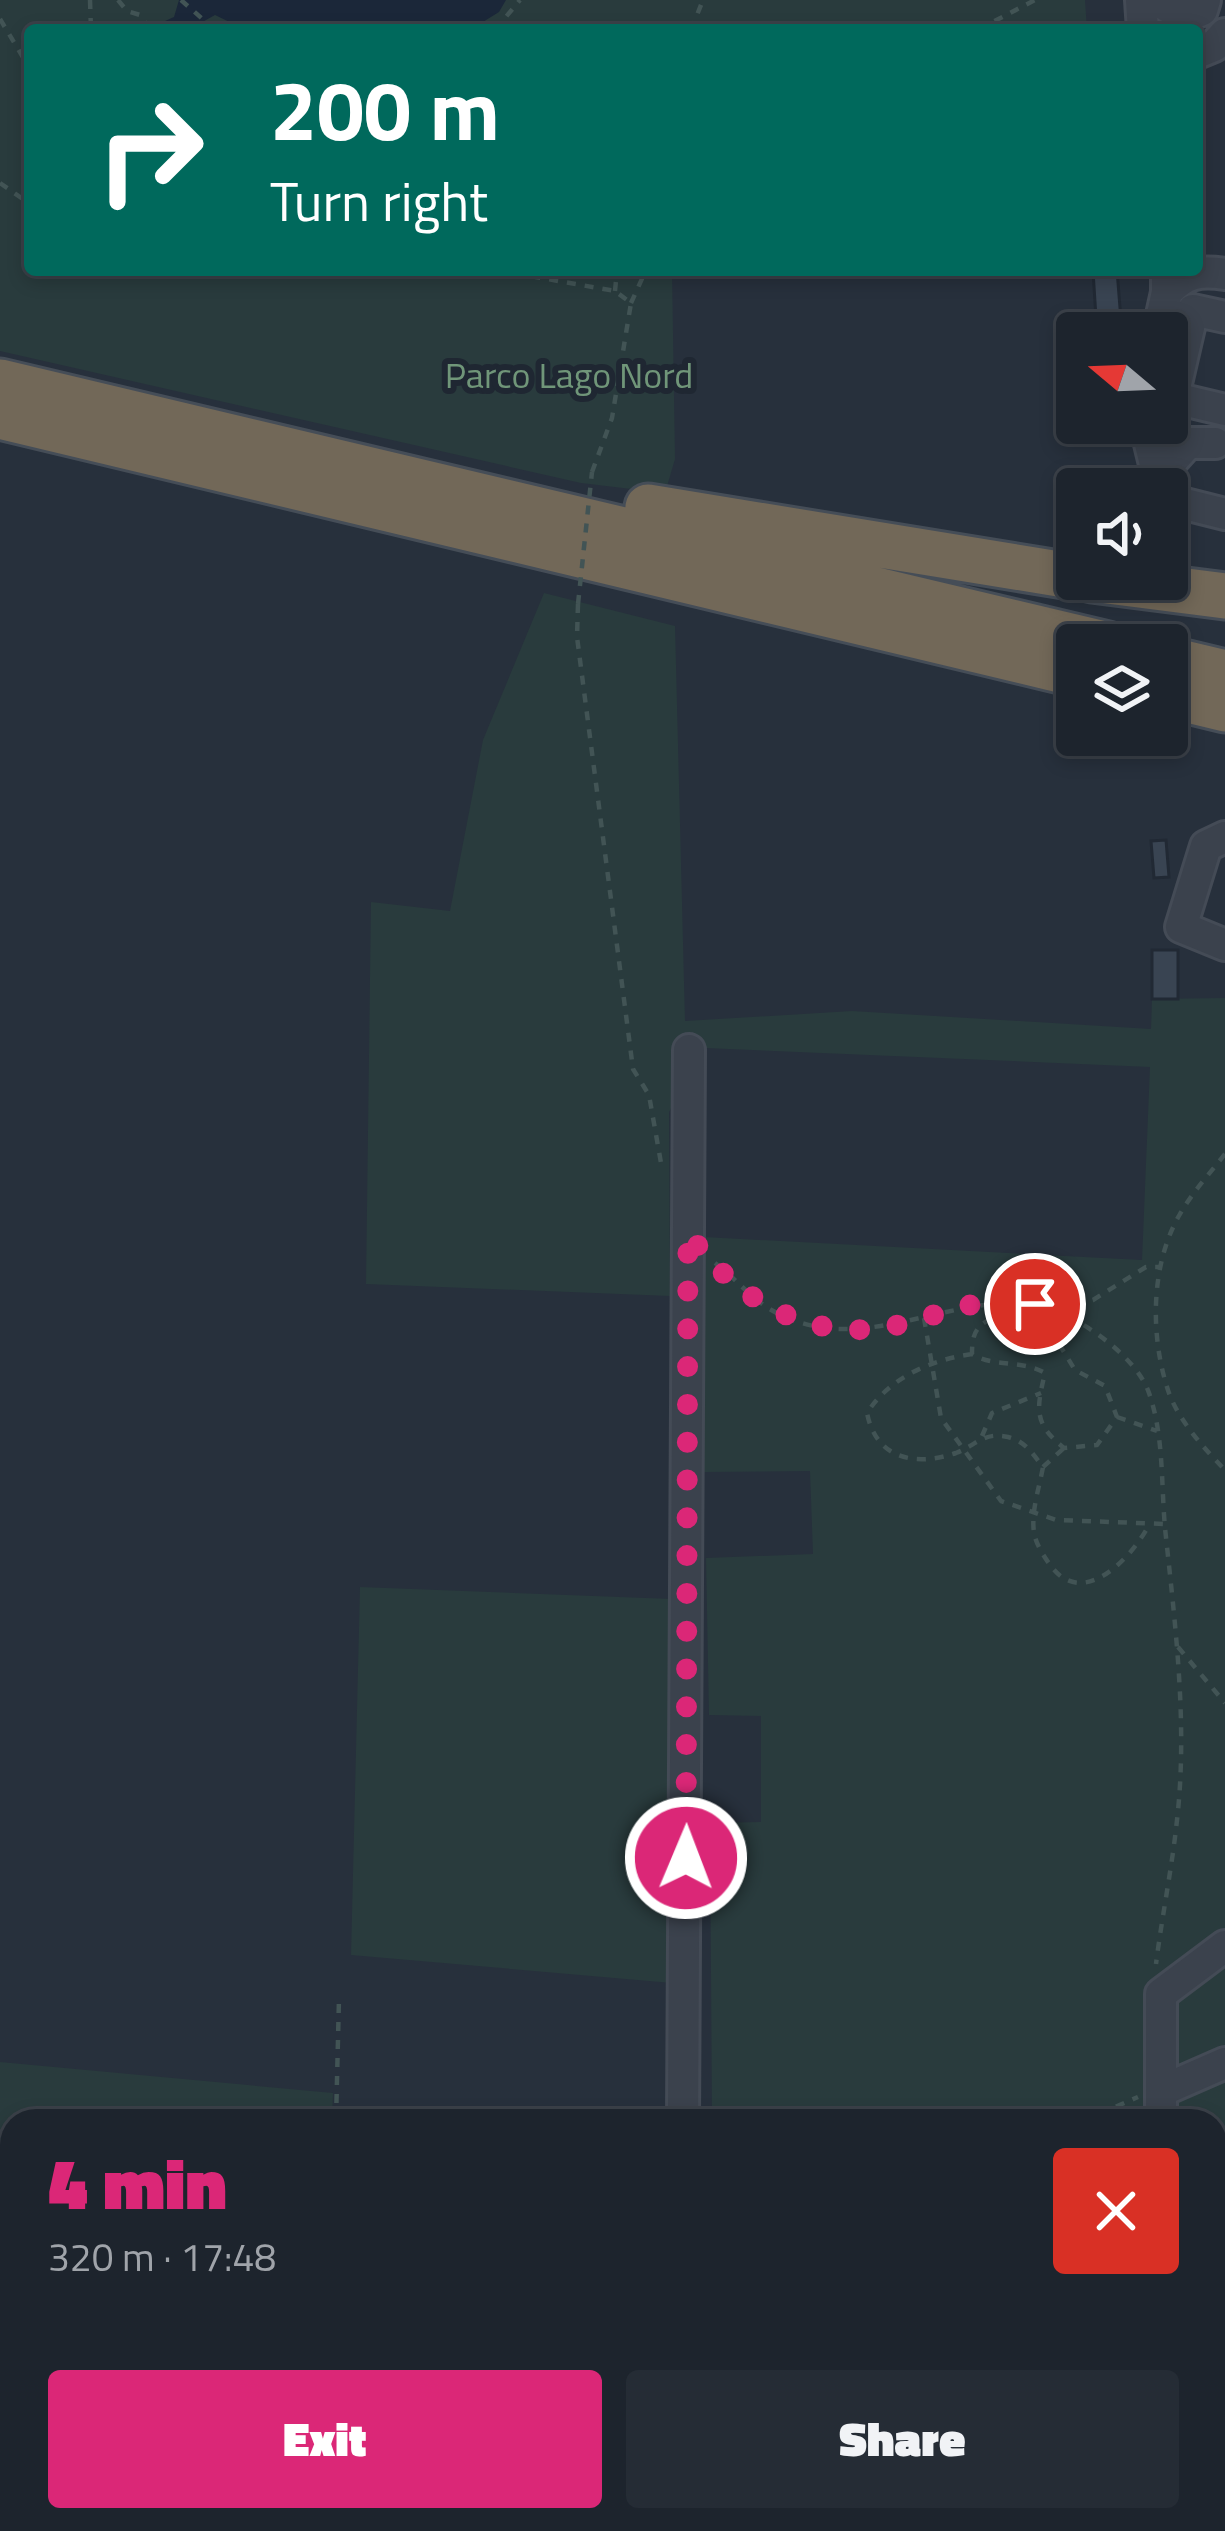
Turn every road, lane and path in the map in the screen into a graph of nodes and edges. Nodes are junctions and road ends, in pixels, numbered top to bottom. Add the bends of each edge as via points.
1 (118, 0) edge
2 (182, 0) edge
3 (520, 0) edge
4 (1035, 0) edge
5 (1162, 0) edge
6 (1205, 0) edge
7 (0, 19) edge
8 (146, 24) edge
9 (208, 24) edge
10 (500, 24) edge
11 (989, 24) edge
12 (24, 59) edge
13 (545, 276) edge
14 (616, 276) edge
15 (643, 276) edge
16 (1167, 281) edge
17 (615, 291) junction
18 (631, 303) junction
19 (1162, 312) edge
20 (1225, 317) edge
21 (0, 382) edge
22 (1225, 410) edge
23 (133, 413) junction
24 (0, 416) edge
25 (1188, 434) edge
26 (1220, 445) edge
27 (1169, 468) edge
28 (1188, 504) edge
29 (1225, 514) edge
30 (1056, 574) edge
31 (1188, 591) edge
32 (1225, 596) edge
33 (1056, 633) edge
34 (1188, 664) edge
35 (1056, 669) edge
36 (1225, 673) edge
37 (1188, 700) edge
38 (1225, 709) edge
39 (1188, 720) edge
40 (1225, 733) edge
41 (1225, 837) edge
42 (1225, 945) edge
43 (689, 1050) dead end
44 (1225, 1154) edge
45 (688, 1216) junction
46 (1160, 1267) junction
47 (1058, 1310) junction
48 (924, 1318) junction
49 (972, 1354) junction
50 (934, 1359) junction
51 (1148, 1388) junction
52 (1167, 1390) junction
53 (1041, 1393) junction
54 (1117, 1417) junction
55 (1157, 1431) junction
56 (982, 1436) junction
57 (1064, 1448) junction
58 (963, 1451) junction
59 (1043, 1467) junction
60 (1225, 1471) edge
61 (1034, 1512) junction
62 (1150, 1522) junction
63 (1165, 1524) junction
64 (1178, 1647) junction
65 (1225, 1703) edge
66 (1225, 1946) edge
67 (1154, 1981) dead end
68 (339, 1998) dead end
69 (1225, 2063) edge
70 (1156, 2102) edge
71 (336, 2109) edge
72 (683, 2109) edge
73 (1106, 2109) edge

1 - 8 path
2 - 9 path
3 - 10 path
4 - 11 path
5 - 6 street via 1195,14
7 - 12 path
13 - 17 path
14 - 17 path
15 - 18 path
16 - 19 street
17 - 18 path
18 - 45 path, bridge via 612,418 592,472 577,637 633,1069 650,1095 664,1177
20 - 22 street via 1193,310 1174,392
21 - 23 highway
23 - 30 highway via 175,405 497,479
23 - 33 highway
24 - 35 highway
25 - 26 street
26 - 27 street via 1188,443
28 - 29 street
31 - 32 highway
34 - 36 highway
37 - 38 highway
39 - 40 street
41 - 42 street via 1206,846 1181,927
43 - 45 street
44 - 46 path via 1178,1216
45 - 48 path via 705,1256 779,1315 833,1331
45 - 72 street
46 - 47 path
46 - 52 path via 1155,1330
47 - 48 path via 991,1301
47 - 51 path via 1106,1341
48 - 50 path
49 - 50 path
49 - 53 path via 1031,1365 1045,1373
49 - 54 path via 979,1325 992,1318 1038,1334 1105,1386
50 - 58 path via 941,1418
50 - 58 path via 876,1399 867,1413 870,1431 892,1455 917,1460
51 - 52 path
51 - 55 path
52 - 60 path
53 - 56 path via 992,1413
53 - 57 path via 1046,1434
54 - 55 path
54 - 57 path via 1096,1444
55 - 63 path
56 - 58 path
56 - 59 path via 1028,1446
57 - 59 path
58 - 61 path via 1001,1501
59 - 61 path
61 - 62 path via 1056,1520
61 - 62 path via 1034,1538 1072,1583 1107,1574
62 - 63 path
63 - 64 path
64 - 65 path
64 - 67 path via 1178,1816
66 - 70 street via 1161,1994
68 - 71 path
69 - 70 street
70 - 73 path via 1128,2098

